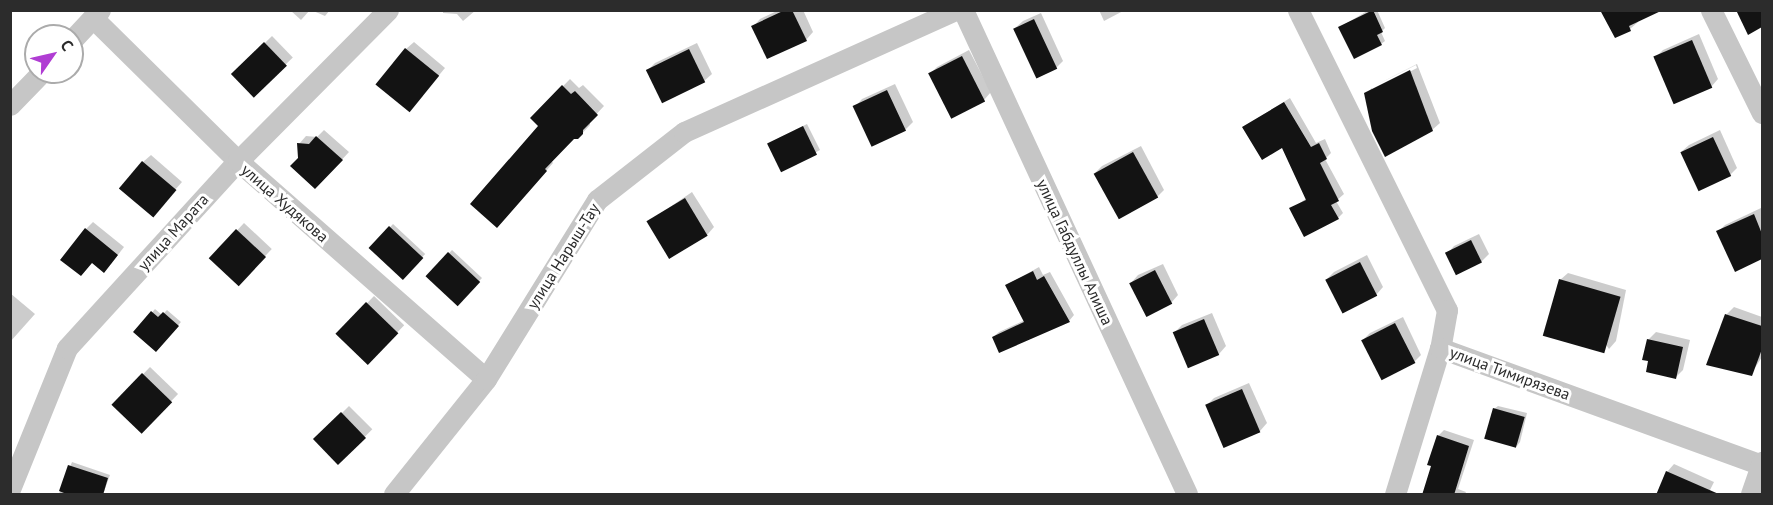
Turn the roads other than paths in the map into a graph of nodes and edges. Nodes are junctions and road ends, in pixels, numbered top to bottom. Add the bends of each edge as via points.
1 (388, 10) edge
2 (955, 10) edge
3 (963, 10) edge
4 (1298, 10) edge
5 (1711, 10) edge
6 (96, 14) edge
7 (84, 27) edge
8 (30, 84) edge
9 (10, 105) edge
10 (1762, 113) edge
11 (238, 161) junction
12 (1440, 348) junction
13 (486, 379) junction
14 (1762, 463) edge
15 (10, 489) edge
16 (394, 495) edge
17 (1187, 495) edge
18 (1395, 495) edge
19 (1751, 495) edge

1 - 11 street, улица Марата
2 - 13 street, улица Нарыш-Тау via 684,132 597,200
3 - 17 street, улица Габдуллы Алиша
4 - 12 street, улица Тимирязева via 1447,310
5 - 10 street
6 - 7 street
6 - 11 street, улица Худякова
8 - 9 street
11 - 13 street, улица Худякова
11 - 15 street, улица Марата via 67,348
12 - 14 street, улица Тимирязева
12 - 18 street
13 - 16 street, улица Нарыш-Тау
14 - 19 street

